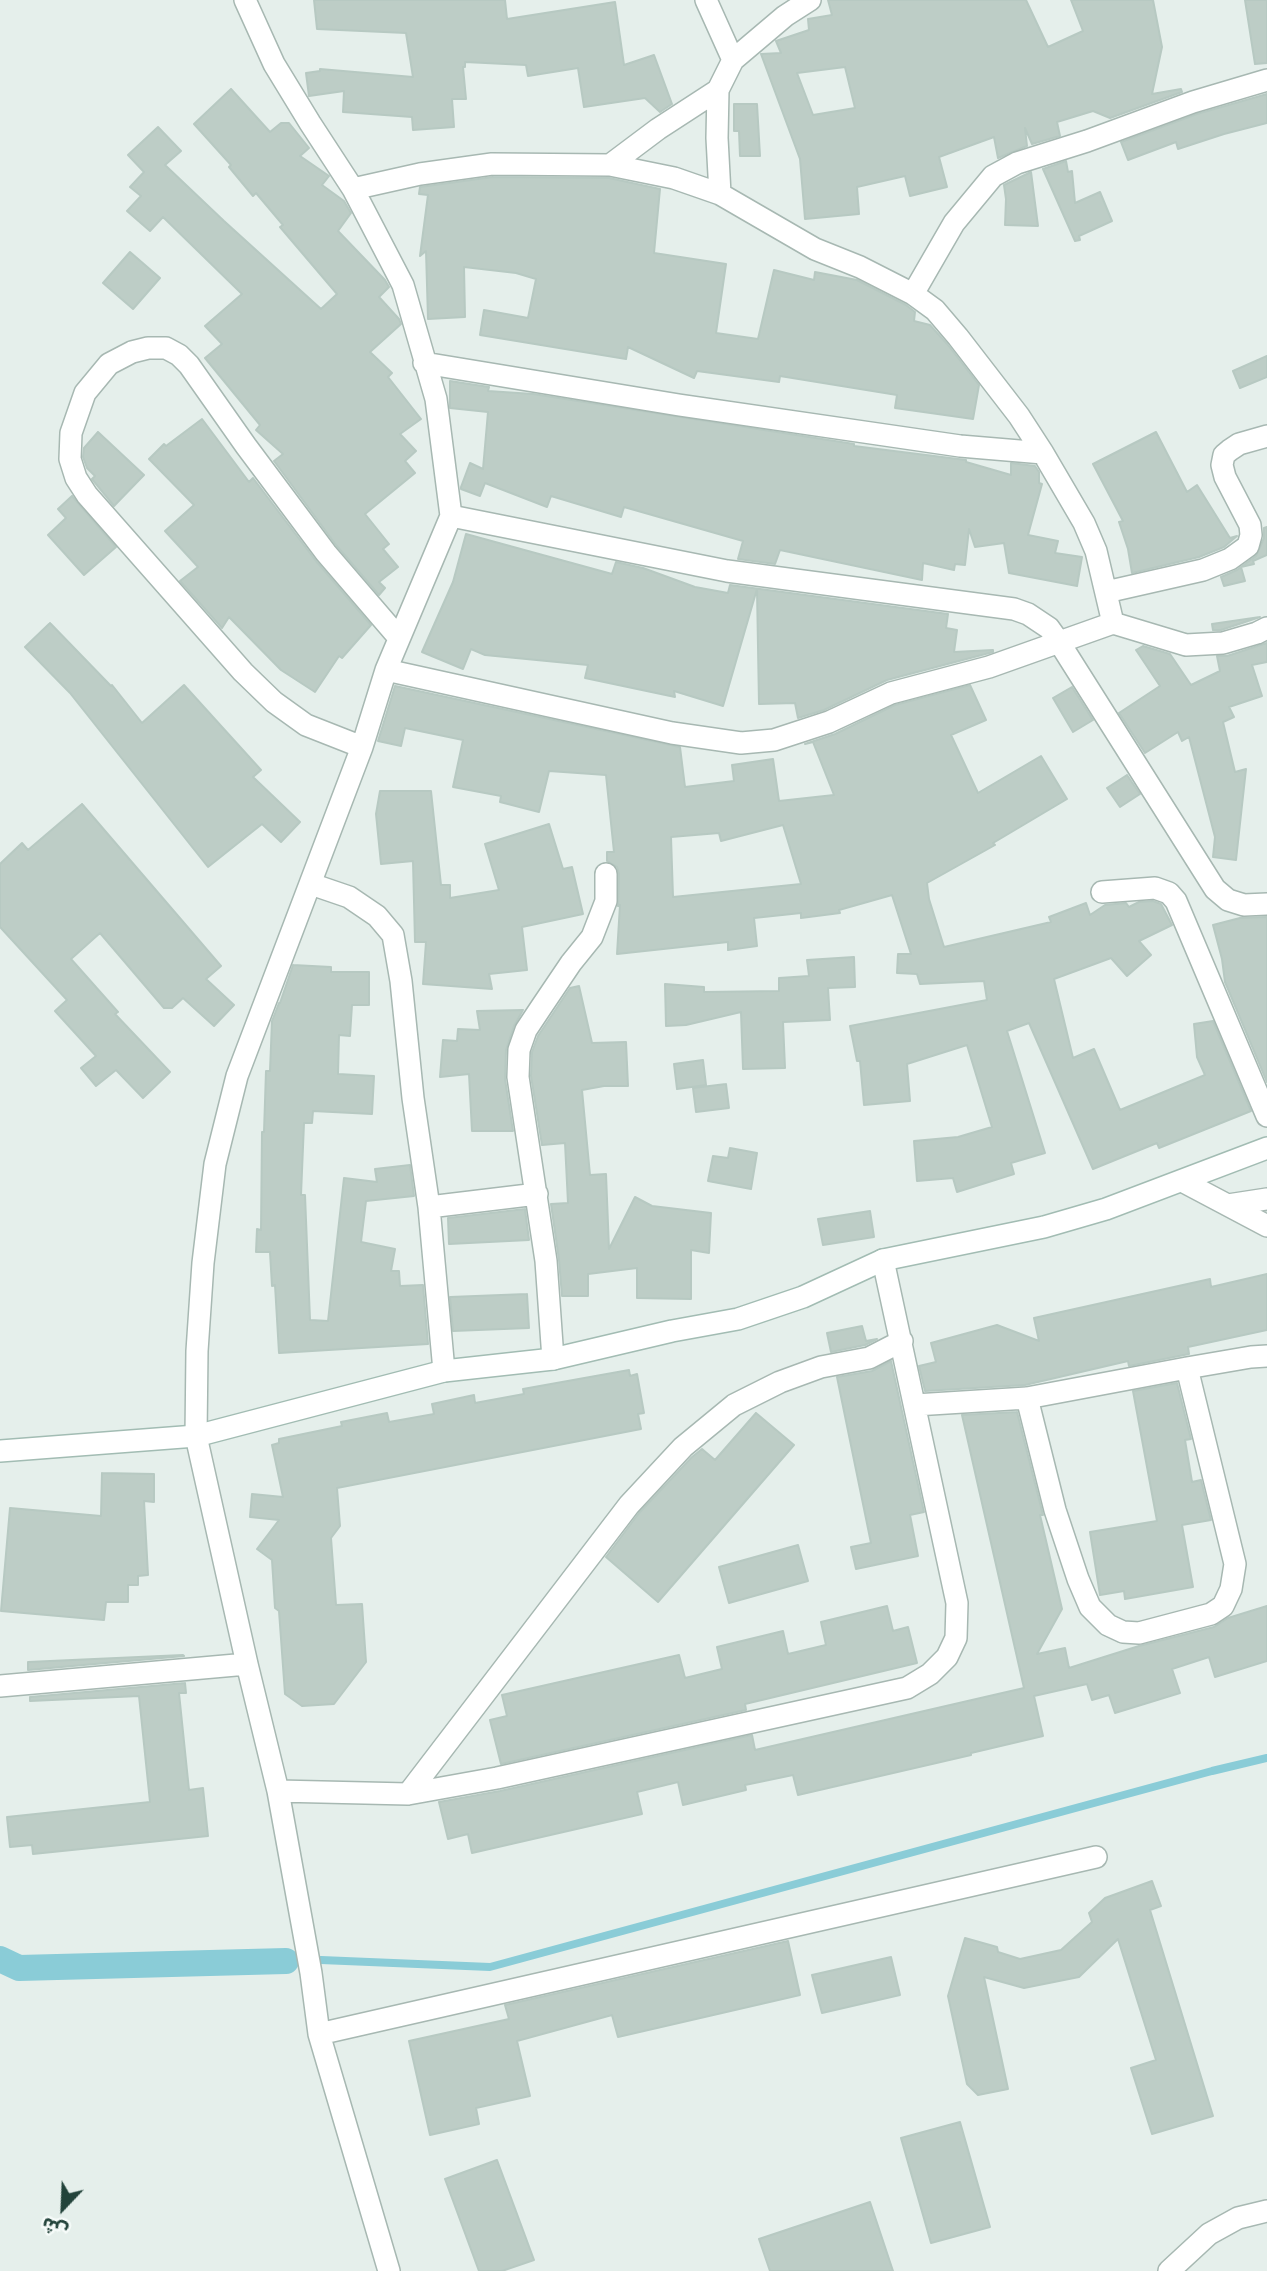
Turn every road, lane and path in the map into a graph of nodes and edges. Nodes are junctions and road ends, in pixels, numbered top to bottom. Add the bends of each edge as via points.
1 (245, 0) edge
2 (706, 0) edge
3 (810, 0) edge
4 (733, 60) junction
5 (1267, 80) edge
6 (718, 90) junction
7 (610, 165) junction
8 (354, 189) junction
9 (720, 194) junction
10 (913, 294) junction
11 (424, 363) junction
12 (1267, 436) edge
13 (1043, 453) junction
14 (451, 516) junction
15 (1106, 592) junction
16 (1113, 623) junction
17 (1267, 628) edge
18 (399, 638) junction
19 (1059, 642) junction
20 (386, 670) junction
21 (362, 747) junction
22 (606, 874) dead end
23 (311, 884) junction
24 (1102, 892) dead end
25 (1267, 904) edge
26 (1267, 1116) edge
27 (1267, 1148) edge
28 (1182, 1181) junction
29 (537, 1194) junction
30 (1267, 1199) edge
31 (1227, 1205) junction
32 (429, 1207) junction
33 (1267, 1226) edge
34 (883, 1259) junction
35 (902, 1341) junction
36 (1267, 1356) edge
37 (553, 1359) junction
38 (1186, 1368) junction
39 (444, 1371) junction
40 (1027, 1398) junction
41 (915, 1405) junction
42 (196, 1436) junction
43 (0, 1451) edge
44 (247, 1664) junction
45 (0, 1686) edge
46 (278, 1790) junction
47 (408, 1794) junction
48 (1096, 1857) dead end
49 (319, 2035) junction
50 (1267, 2211) edge
51 (389, 2271) edge
52 (1169, 2271) edge

1 - 8 street via 274,64
2 - 4 street
3 - 4 street
4 - 6 street
5 - 10 street via 1017,163 993,176 954,223
6 - 7 street
6 - 9 street
7 - 8 street via 492,164
7 - 9 street via 674,178
8 - 11 street via 403,285
9 - 10 street via 814,249
10 - 13 street via 935,310 958,337
11 - 13 street via 907,439
11 - 14 street via 436,399
12 - 15 street via 1238,444 1224,455 1222,465 1250,525 1248,546 1203,570
13 - 15 street via 1084,523
14 - 18 street
14 - 19 street via 727,571 1014,609 1049,628
15 - 16 street
16 - 17 street via 1186,645 1223,643
16 - 19 street
18 - 20 street
18 - 21 street via 326,553 190,365 166,348 132,352 109,364 85,393 71,433 70,460 87,495 274,702 306,724
19 - 20 street via 989,667 891,693 829,722 774,740 741,743 646,728
19 - 25 street via 1215,889 1244,905
20 - 21 street
21 - 23 street
22 - 29 street via 601,920 526,1030 519,1050
23 - 32 street via 349,897 377,916 393,935
23 - 42 street via 237,1076 215,1164 202,1275
24 - 26 street via 1156,888 1176,901
27 - 28 street
28 - 31 street
28 - 34 street via 1044,1227
29 - 32 street
29 - 37 street
30 - 31 street
31 - 33 street
32 - 39 street
34 - 35 street
34 - 37 street via 803,1297 738,1319
35 - 41 street
35 - 47 street via 869,1358 821,1367 780,1382 734,1405 682,1447 629,1505
36 - 38 street
37 - 39 street
38 - 40 street
38 - 40 street via 1235,1564 1231,1589 1223,1605 1211,1614 1139,1633 1108,1625 1090,1606 1055,1510
39 - 42 street
40 - 41 street
41 - 47 street via 957,1603 956,1638 947,1657 930,1674 907,1688 497,1779
42 - 43 street
42 - 44 street
44 - 45 street
44 - 46 street
46 - 47 street
46 - 49 street
48 - 49 street
49 - 51 street
50 - 52 street via 1238,2218 1209,2234

